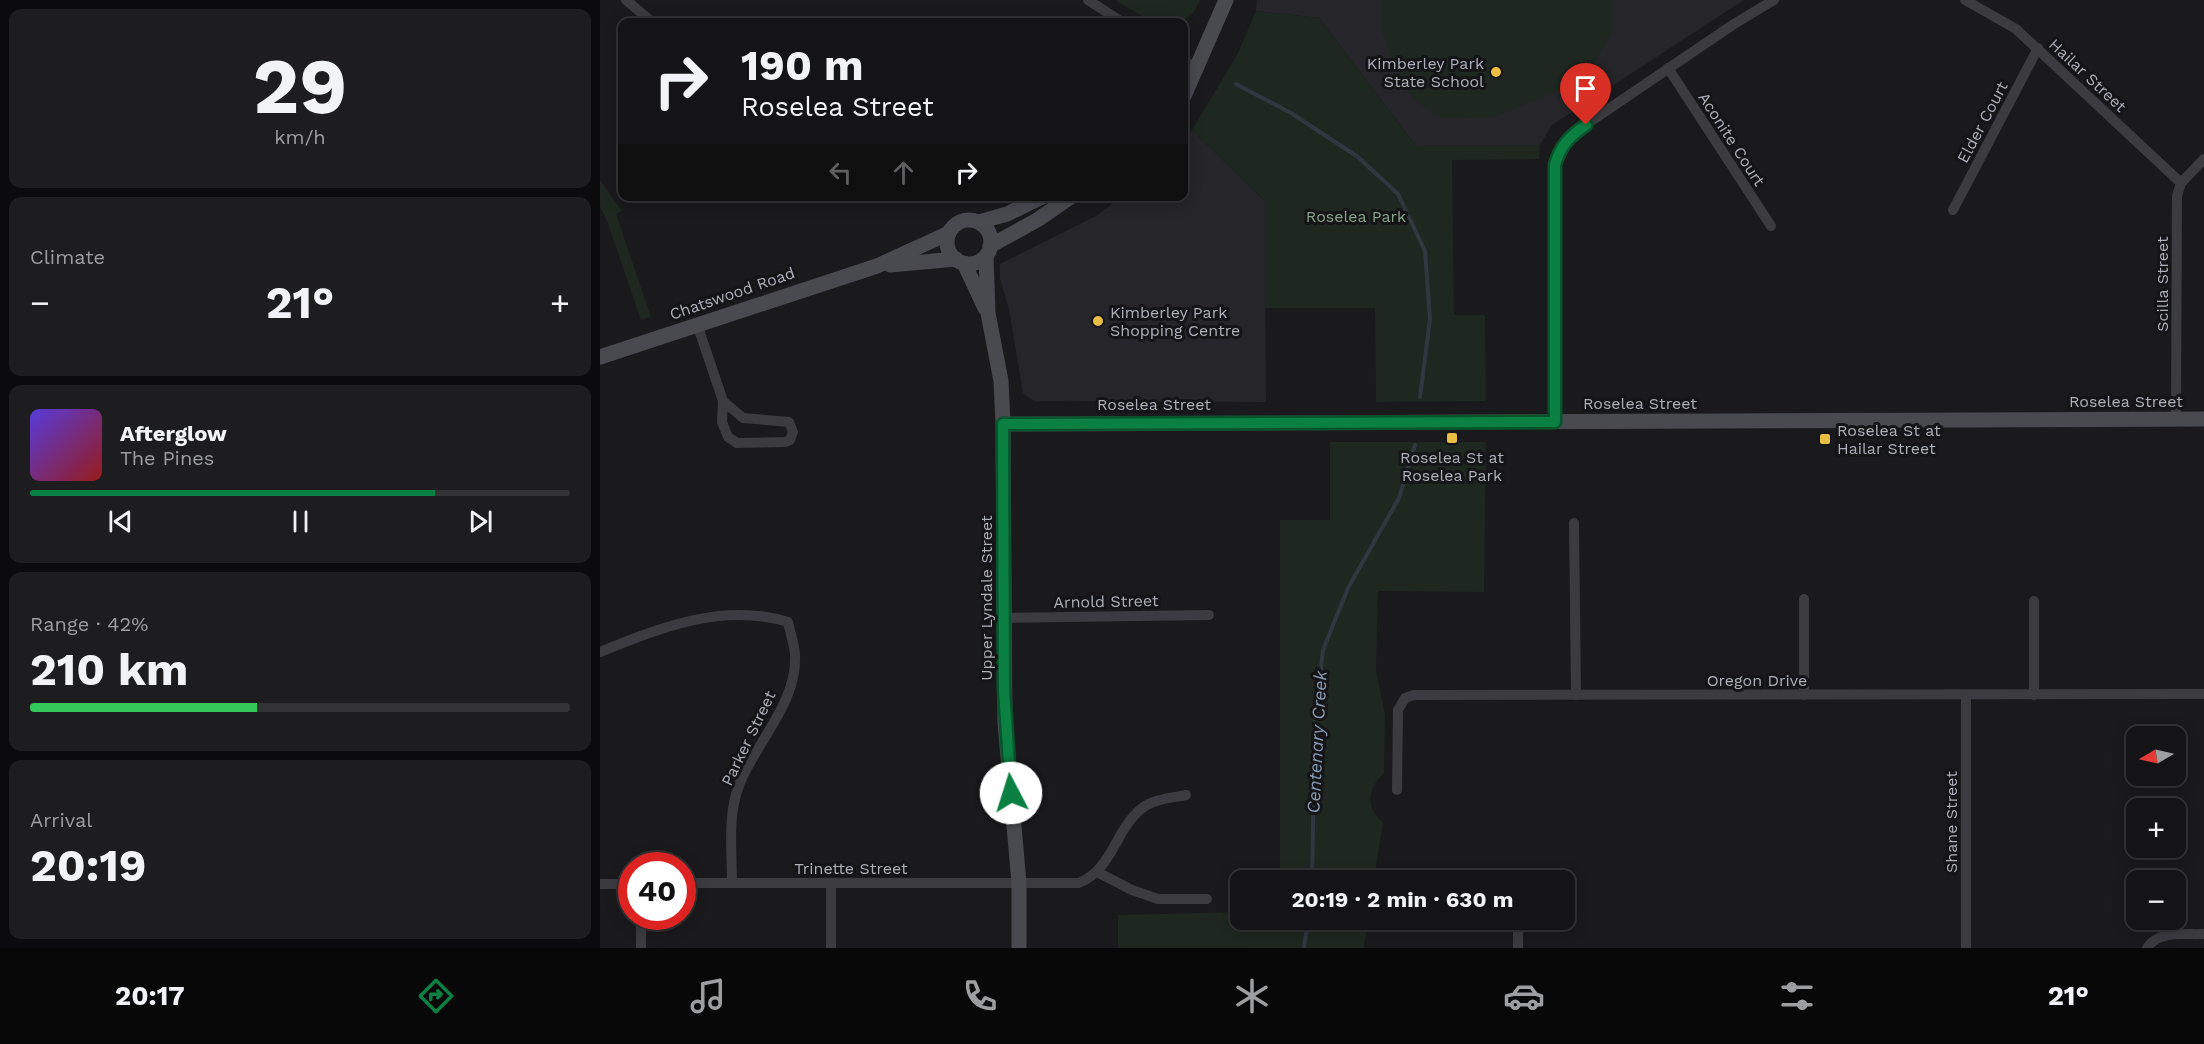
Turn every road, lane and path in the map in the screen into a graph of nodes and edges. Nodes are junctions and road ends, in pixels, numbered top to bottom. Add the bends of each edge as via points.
1 (626, 0) edge
2 (1088, 0) edge
3 (1226, 0) edge
4 (1774, 0) edge
5 (1965, 0) edge
6 (647, 18) edge
7 (1116, 18) edge
8 (2038, 48) junction
9 (1188, 66) edge
10 (1668, 68) junction
11 (2204, 159) edge
12 (2181, 183) junction
13 (1034, 201) edge
14 (1065, 201) edge
15 (1953, 210) dead end
16 (979, 222) junction
17 (1771, 226) dead end
18 (949, 232) junction
19 (988, 251) junction
20 (960, 261) junction
21 (877, 266) junction
22 (988, 313) junction
23 (697, 324) junction
24 (600, 357) edge
25 (723, 401) junction
26 (2176, 419) junction
27 (2204, 419) edge
28 (1555, 422) junction
29 (1003, 424) junction
30 (1574, 523) dead end
31 (1804, 599) dead end
32 (2034, 601) dead end
33 (1209, 615) dead end
34 (1003, 618) junction
35 (600, 652) edge
36 (2204, 694) edge
37 (1576, 695) junction
38 (1804, 695) junction
39 (1966, 695) junction
40 (2034, 695) junction
41 (1397, 790) dead end
42 (1186, 795) dead end
43 (1096, 872) junction
44 (831, 882) junction
45 (696, 883) edge
46 (732, 883) junction
47 (1018, 883) junction
48 (600, 884) edge
49 (618, 884) edge
50 (1207, 900) dead end
51 (640, 930) edge
52 (1519, 930) edge
53 (2204, 934) edge
54 (641, 948) edge
55 (831, 948) edge
56 (1019, 948) edge
57 (1518, 948) edge
58 (1966, 948) edge
59 (2147, 948) edge

1 - 6 street
2 - 7 street
3 - 9 street
4 - 10 street
5 - 8 street, Hailar Street via 2016,29
8 - 12 street, Hailar Street
8 - 15 street, Elder Court
10 - 17 street, Aconite Court
10 - 28 street via 1569,136 1558,154
11 - 12 street
12 - 26 street, Scilla Street via 2177,196
13 - 16 street
14 - 19 street
16 - 18 street via 958,222
16 - 19 street via 988,232
18 - 20 street via 948,247
18 - 21 street, Chatswood Road
19 - 20 street via 976,262
19 - 22 street, Upper Lyndale Street
20 - 21 street, Chatswood Road
20 - 22 street, Upper Lyndale Street
21 - 23 street, Chatswood Road
22 - 29 street, Upper Lyndale Street via 1001,381
23 - 24 street, Chatswood Road
23 - 25 street
25 - 25 street via 743,418 789,422 793,432 790,440 732,442 722,422
26 - 27 street, Roselea Street
26 - 28 street, Roselea Street
28 - 29 street, Roselea Street
29 - 34 street, Upper Lyndale Street
30 - 37 street
31 - 38 street
32 - 40 street
33 - 34 street, Arnold Street
34 - 47 street, Upper Lyndale Street via 1005,723
35 - 46 street, Parker Street via 670,624 706,617 767,616 788,622 795,654 791,682 781,710 739,784 732,812
36 - 40 street, Oregon Drive
37 - 38 street, Oregon Drive
37 - 41 street, Oregon Drive via 1405,698 1398,710 1396,727
38 - 39 street, Oregon Drive
39 - 40 street, Oregon Drive
39 - 58 street, Shane Street
42 - 43 street via 1158,800 1142,808
43 - 47 street, Trinette Street via 1079,883
43 - 50 street via 1158,899
44 - 46 street, Trinette Street
44 - 47 street, Trinette Street
44 - 55 street
45 - 46 street, Trinette Street
47 - 56 street, Upper Lyndale Street
48 - 49 street
51 - 54 street
52 - 57 street
53 - 59 street via 2166,935 2151,941

